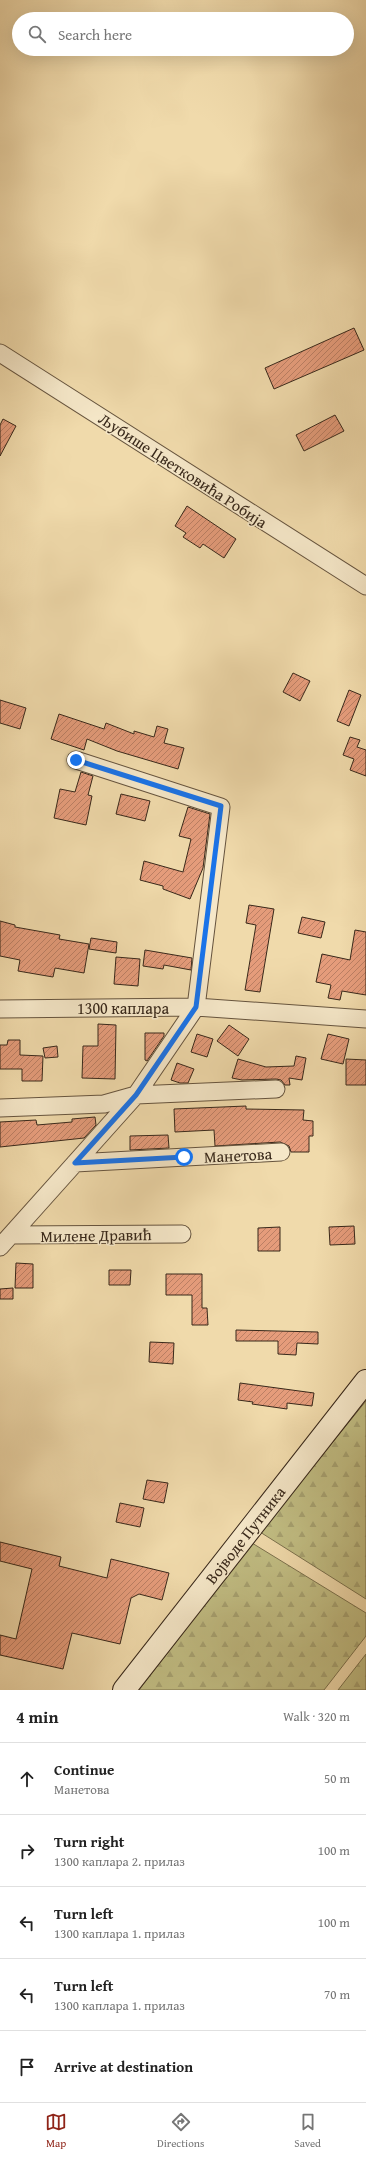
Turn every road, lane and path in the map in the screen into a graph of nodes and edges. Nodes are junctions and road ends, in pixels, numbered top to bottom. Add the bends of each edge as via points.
1 (0, 353) edge
2 (366, 586) edge
3 (76, 760) dead end
4 (196, 1007) junction
5 (0, 1009) edge
6 (366, 1019) edge
7 (276, 1089) dead end
8 (136, 1095) junction
9 (0, 1108) edge
10 (281, 1152) dead end
11 (75, 1163) junction
12 (182, 1234) dead end
13 (5, 1241) edge
14 (366, 1381) edge
15 (124, 1690) edge

1 - 2 street, Љубише Цветковића Робија
3 - 4 street via 221,806
4 - 5 street, 1300 каплара
4 - 6 street, 1300 каплара
4 - 8 street
7 - 8 street
8 - 9 street via 104,1104
8 - 11 street
10 - 11 street, Манетова
11 - 13 street
12 - 13 street, Милене Дравић
14 - 15 street, Војводе Путника

